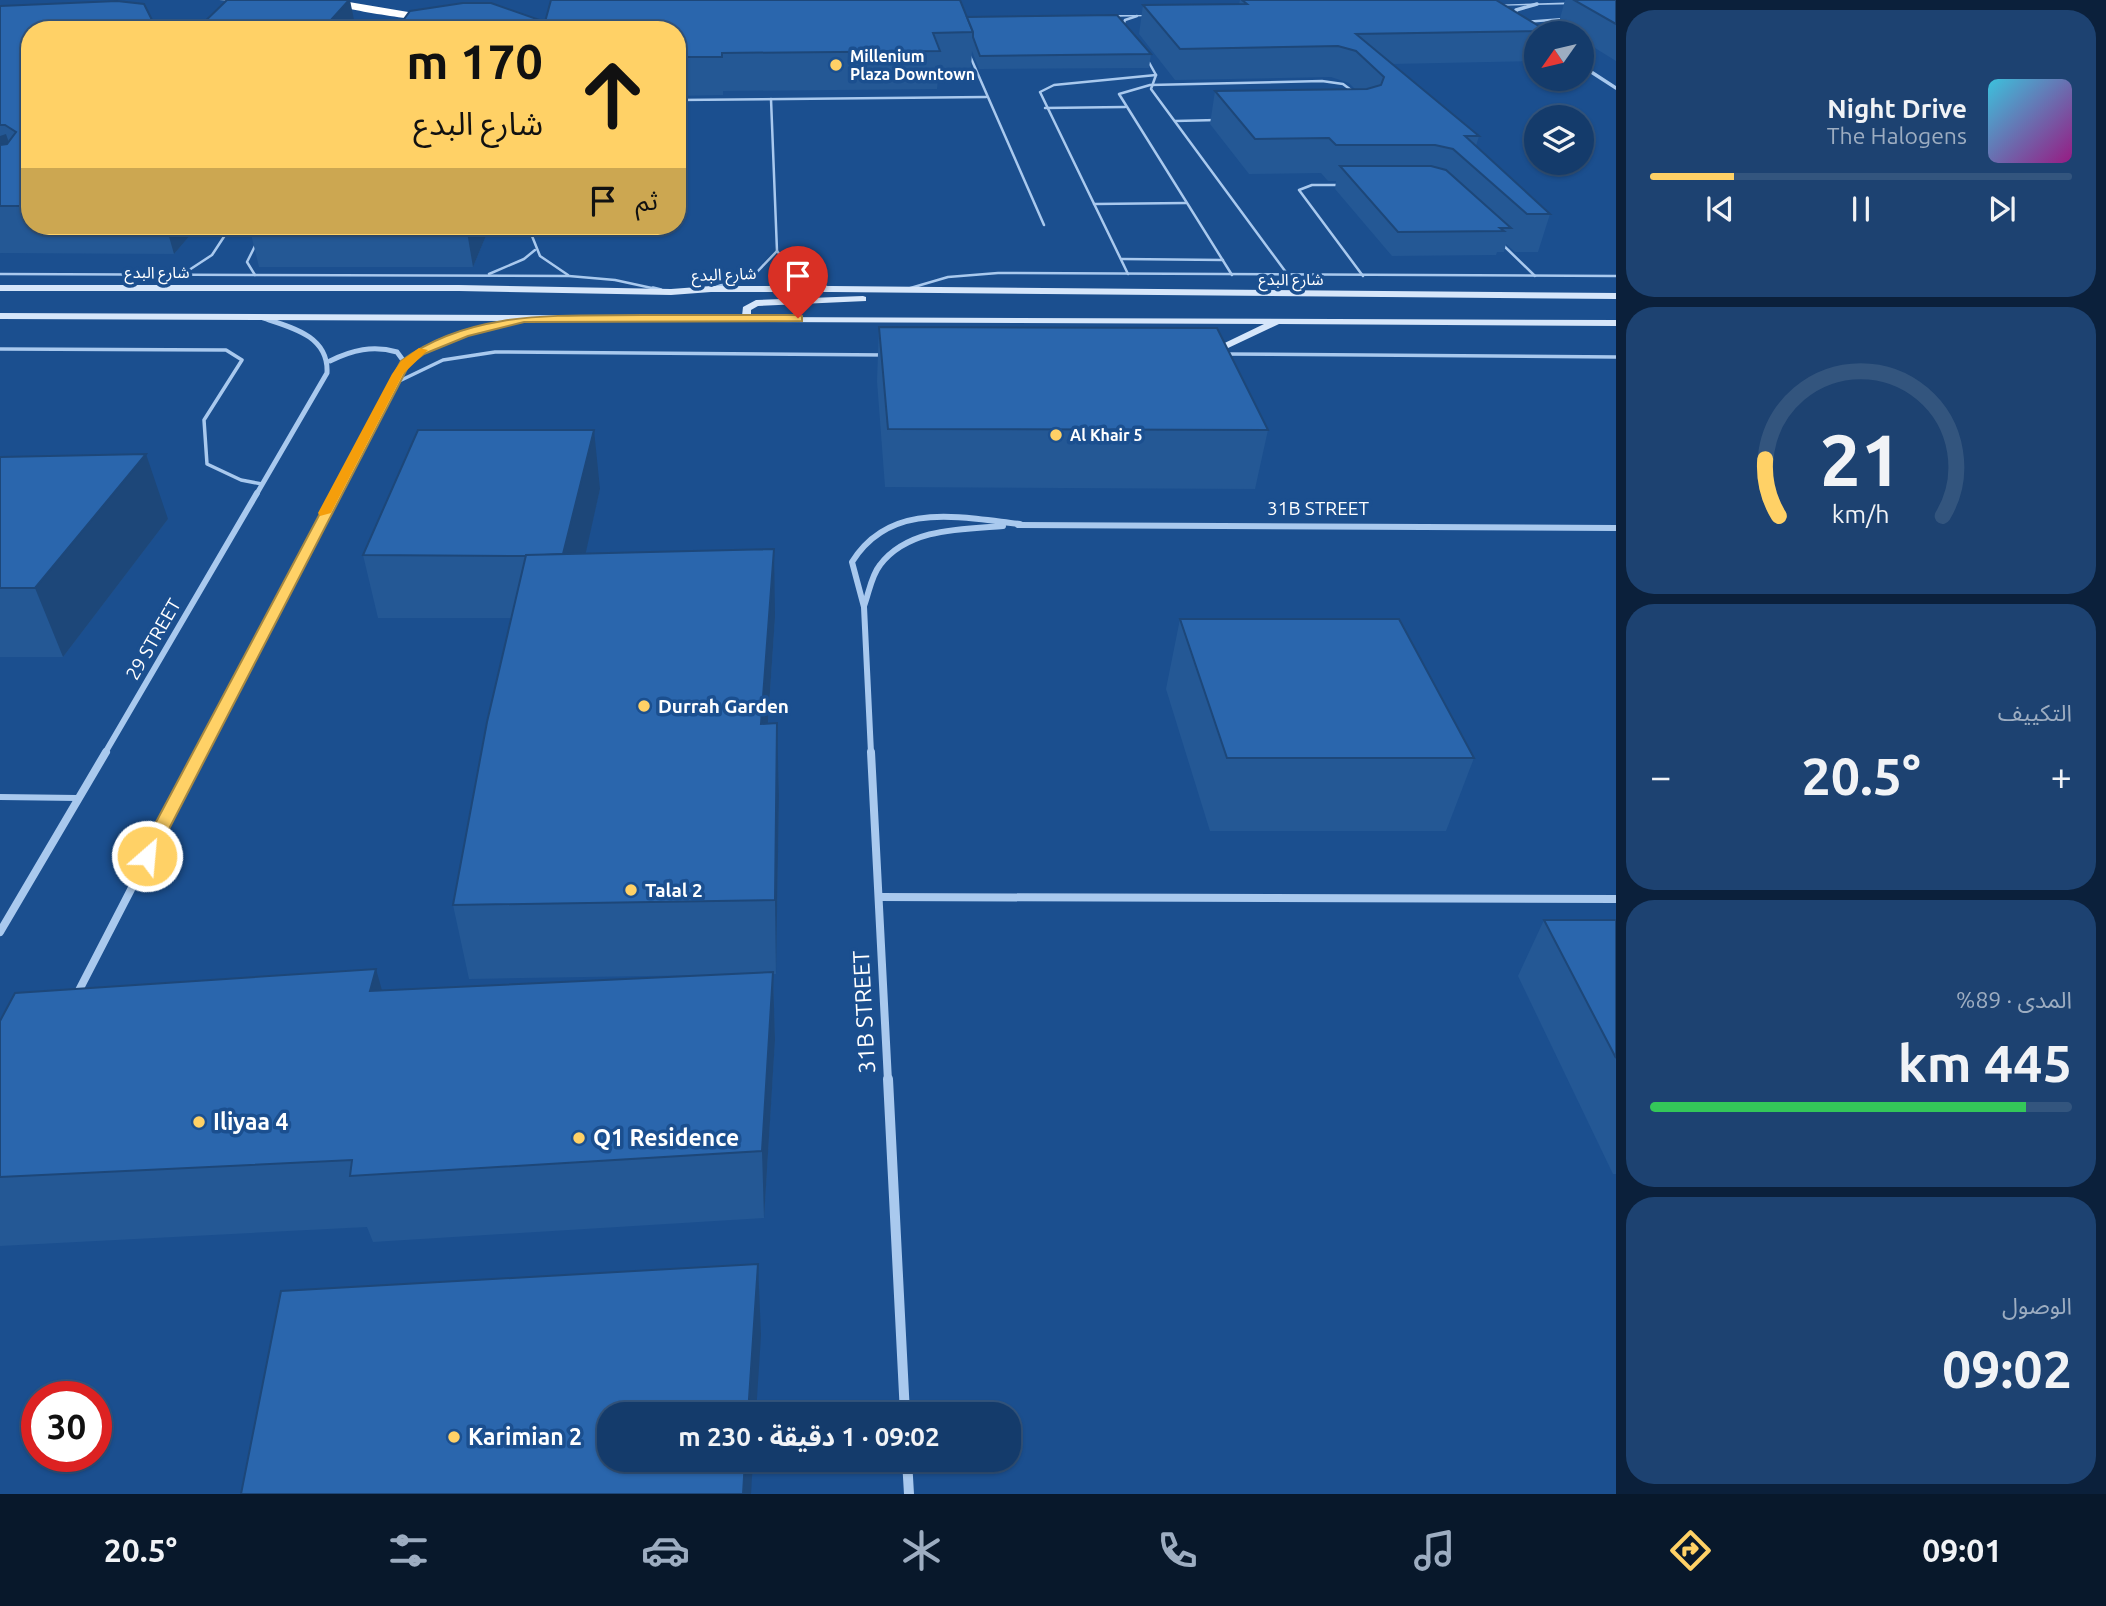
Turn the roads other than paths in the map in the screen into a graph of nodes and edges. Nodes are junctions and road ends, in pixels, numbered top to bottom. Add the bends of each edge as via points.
1 (223, 0) edge
2 (271, 0) edge
3 (310, 0) edge
4 (1590, 3) edge
5 (1537, 4) junction
6 (1485, 6) edge
7 (1163, 15) edge
8 (1091, 16) edge
9 (1137, 16) junction
10 (1567, 19) dead end
11 (1509, 20) edge
12 (433, 21) edge
13 (1518, 23) junction
14 (1524, 27) edge
15 (1122, 29) edge
16 (1139, 49) edge
17 (968, 51) edge
18 (1594, 74) edge
19 (1156, 75) junction
20 (1266, 82) junction
21 (1212, 83) junction
22 (1150, 85) junction
23 (1616, 88) edge
24 (1276, 91) edge
25 (1221, 92) edge
26 (1356, 94) edge
27 (986, 97) junction
28 (771, 99) junction
29 (686, 100) edge
30 (1125, 107) junction
31 (1045, 108) junction
32 (1223, 120) edge
33 (1175, 121) junction
34 (1350, 185) edge
35 (1186, 203) junction
36 (1094, 204) junction
37 (1044, 225) dead end
38 (225, 235) edge
39 (531, 235) edge
40 (1497, 239) edge
41 (259, 240) dead end
42 (535, 250) junction
43 (777, 251) junction
44 (1122, 259) junction
45 (1223, 260) junction
46 (319, 267) dead end
47 (440, 267) dead end
48 (1128, 274) junction
49 (0, 275) edge
50 (181, 275) junction
51 (254, 275) junction
52 (316, 275) junction
53 (436, 275) junction
54 (1232, 275) junction
55 (1288, 275) junction
56 (486, 276) junction
57 (569, 276) junction
58 (1363, 276) junction
59 (1535, 276) junction
60 (1616, 276) edge
61 (0, 288) edge
62 (711, 289) junction
63 (832, 289) junction
64 (671, 292) junction
65 (894, 292) junction
66 (1616, 296) edge
67 (0, 316) edge
68 (259, 317) junction
69 (747, 318) junction
70 (524, 319) junction
71 (951, 321) junction
72 (1276, 322) junction
73 (1616, 323) edge
74 (973, 334) edge
75 (0, 349) edge
76 (1208, 354) joint
77 (892, 355) edge
78 (1616, 357) edge
79 (330, 361) junction
80 (405, 363) junction
81 (391, 385) junction
82 (262, 484) junction
83 (1020, 524) junction
84 (1616, 528) edge
85 (864, 607) junction
86 (0, 797) edge
87 (78, 798) junction
88 (879, 897) junction
89 (1616, 900) edge
90 (0, 932) edge
91 (73, 1001) edge
92 (904, 1402) edge
93 (908, 1472) edge
94 (909, 1494) edge

1 - 2 highway
3 - 12 highway
4 - 5 street
5 - 6 street
5 - 13 street via 1514,13
7 - 9 street
8 - 9 street
9 - 15 lane via 1125,20
10 - 13 lane
11 - 13 street
13 - 14 street
16 - 19 lane
17 - 27 lane
18 - 23 street
19 - 22 lane
19 - 31 lane via 1054,85 1040,92
20 - 21 lane
20 - 24 lane
20 - 26 lane via 1330,81 1343,83
21 - 22 lane
21 - 25 lane
22 - 30 lane via 1121,92
22 - 33 lane
27 - 28 lane
27 - 37 lane
28 - 29 lane
28 - 43 lane
30 - 31 lane
30 - 35 lane
31 - 36 lane
32 - 33 lane
33 - 55 lane
34 - 58 lane via 1312,185 1299,190
35 - 36 lane
35 - 45 lane
36 - 44 lane
38 - 50 lane via 212,255
39 - 42 lane
40 - 59 lane
41 - 51 lane via 247,262
42 - 56 lane
42 - 57 lane
43 - 62 lane via 757,272
43 - 63 lane via 793,271
44 - 45 lane
44 - 48 lane
45 - 54 lane
46 - 52 lane
47 - 53 lane
48 - 54 lane
48 - 65 lane via 981,274
49 - 50 lane
50 - 51 lane
51 - 52 lane
52 - 53 lane
53 - 56 lane
54 - 55 lane
55 - 58 lane
56 - 57 lane
57 - 64 lane
58 - 59 lane
59 - 60 lane
61 - 64 main road, شارع البدع
62 - 63 main road, شارع البدع
62 - 64 main road, شارع البدع
63 - 65 main road, شارع البدع
65 - 66 main road, شارع البدع
65 - 69 main road via 876,299 756,303 746,309
67 - 68 main road
68 - 70 main road
68 - 79 street via 304,333 326,350
69 - 70 main road
69 - 71 main road
70 - 80 street via 464,334 421,351
71 - 72 main road
71 - 74 main road
72 - 73 main road
72 - 76 main road
75 - 82 lane via 226,350 243,360 204,420 207,464
76 - 78 lane
77 - 81 lane via 495,352 443,360
79 - 80 street via 370,347 397,352
79 - 82 street, 29 STREET
80 - 81 street
81 - 91 street
82 - 87 street, 29 STREET
83 - 84 street, 31B STREET
83 - 85 street, 31B STREET via 944,532 906,544 881,564
83 - 85 street, 31B STREET via 927,518 876,532 864,541 852,562
85 - 88 street, 31B STREET
86 - 87 lane
87 - 90 street, 29 STREET
88 - 89 street
88 - 92 street, 31B STREET
93 - 94 street

